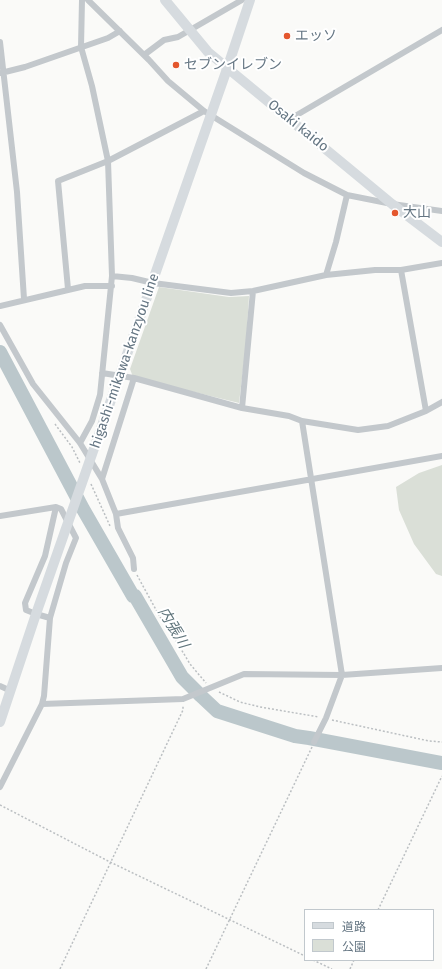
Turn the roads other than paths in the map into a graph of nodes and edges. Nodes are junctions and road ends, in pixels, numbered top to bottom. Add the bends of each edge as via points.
1 (82, 0) edge
2 (88, 0) edge
3 (165, 0) edge
4 (242, 0) edge
5 (250, 0) edge
6 (189, 30) junction
7 (442, 30) edge
8 (120, 32) junction
9 (0, 42) edge
10 (81, 47) junction
11 (144, 55) junction
12 (227, 69) junction
13 (2, 73) edge
14 (208, 113) junction
15 (290, 119) junction
16 (108, 161) junction
17 (347, 195) junction
18 (392, 204) junction
19 (442, 211) edge
20 (442, 242) edge
21 (442, 263) edge
22 (401, 270) junction
23 (326, 275) junction
24 (112, 276) junction
25 (153, 283) junction
26 (112, 286) junction
27 (68, 289) junction
28 (253, 291) junction
29 (24, 299) junction
30 (0, 306) edge
31 (0, 326) edge
32 (102, 373) junction
33 (120, 376) junction
34 (134, 378) junction
35 (442, 402) edge
36 (242, 408) junction
37 (426, 411) junction
38 (302, 421) junction
39 (80, 443) junction
40 (442, 456) edge
41 (102, 479) junction
42 (312, 479) junction
43 (56, 507) junction
44 (116, 514) junction
45 (0, 516) edge
46 (134, 569) road end
47 (36, 614) junction
48 (50, 618) junction
49 (442, 668) edge
50 (342, 675) junction
51 (0, 686) edge
52 (11, 691) junction
53 (42, 704) junction
54 (0, 722) edge
55 (314, 742) road end
56 (0, 787) edge

1 - 10 street
2 - 8 street
3 - 6 main road, Osaki kaido
4 - 6 street
5 - 12 main road, higashi-mikawa-kanzyou line
6 - 11 street via 178,37 164,40
6 - 12 main road, Osaki kaido
7 - 15 street
8 - 10 street
8 - 11 street
9 - 13 street
10 - 13 street
10 - 16 street
11 - 14 street via 168,81
12 - 14 main road, higashi-mikawa-kanzyou line
12 - 15 main road, Osaki kaido
13 - 29 street via 17,192
14 - 16 street
14 - 17 street via 304,173
14 - 25 main road, higashi-mikawa-kanzyou line
15 - 18 main road, Osaki kaido
16 - 24 street
16 - 27 street via 58,181
17 - 18 street
17 - 23 street
18 - 19 street
18 - 20 main road, Osaki kaido
21 - 22 street
22 - 23 street
22 - 37 street
23 - 28 street
24 - 25 street
24 - 26 street
25 - 28 street via 231,293
25 - 33 main road, higashi-mikawa-kanzyou line
26 - 27 street
26 - 32 street
27 - 29 street
28 - 36 street
29 - 30 street
31 - 39 street via 33,384
32 - 33 street
32 - 39 street via 100,395 92,421
33 - 34 street
33 - 47 main road, higashi-mikawa-kanzyou line
34 - 36 street
34 - 41 street
35 - 37 street
36 - 38 street via 289,416
37 - 38 street via 388,426 358,430
38 - 42 street
39 - 41 street
40 - 42 street
41 - 44 street
42 - 44 street
42 - 50 street
43 - 45 street
43 - 47 street via 45,556 24,603 26,610
43 - 48 street via 61,509 76,538
44 - 46 street via 118,528 133,558
47 - 48 street
47 - 52 main road, higashi-mikawa-kanzyou line
48 - 53 street
49 - 50 street
50 - 53 street via 244,674 186,698
50 - 55 street
51 - 52 street
52 - 54 main road, higashi-mikawa-kanzyou line
53 - 56 street

